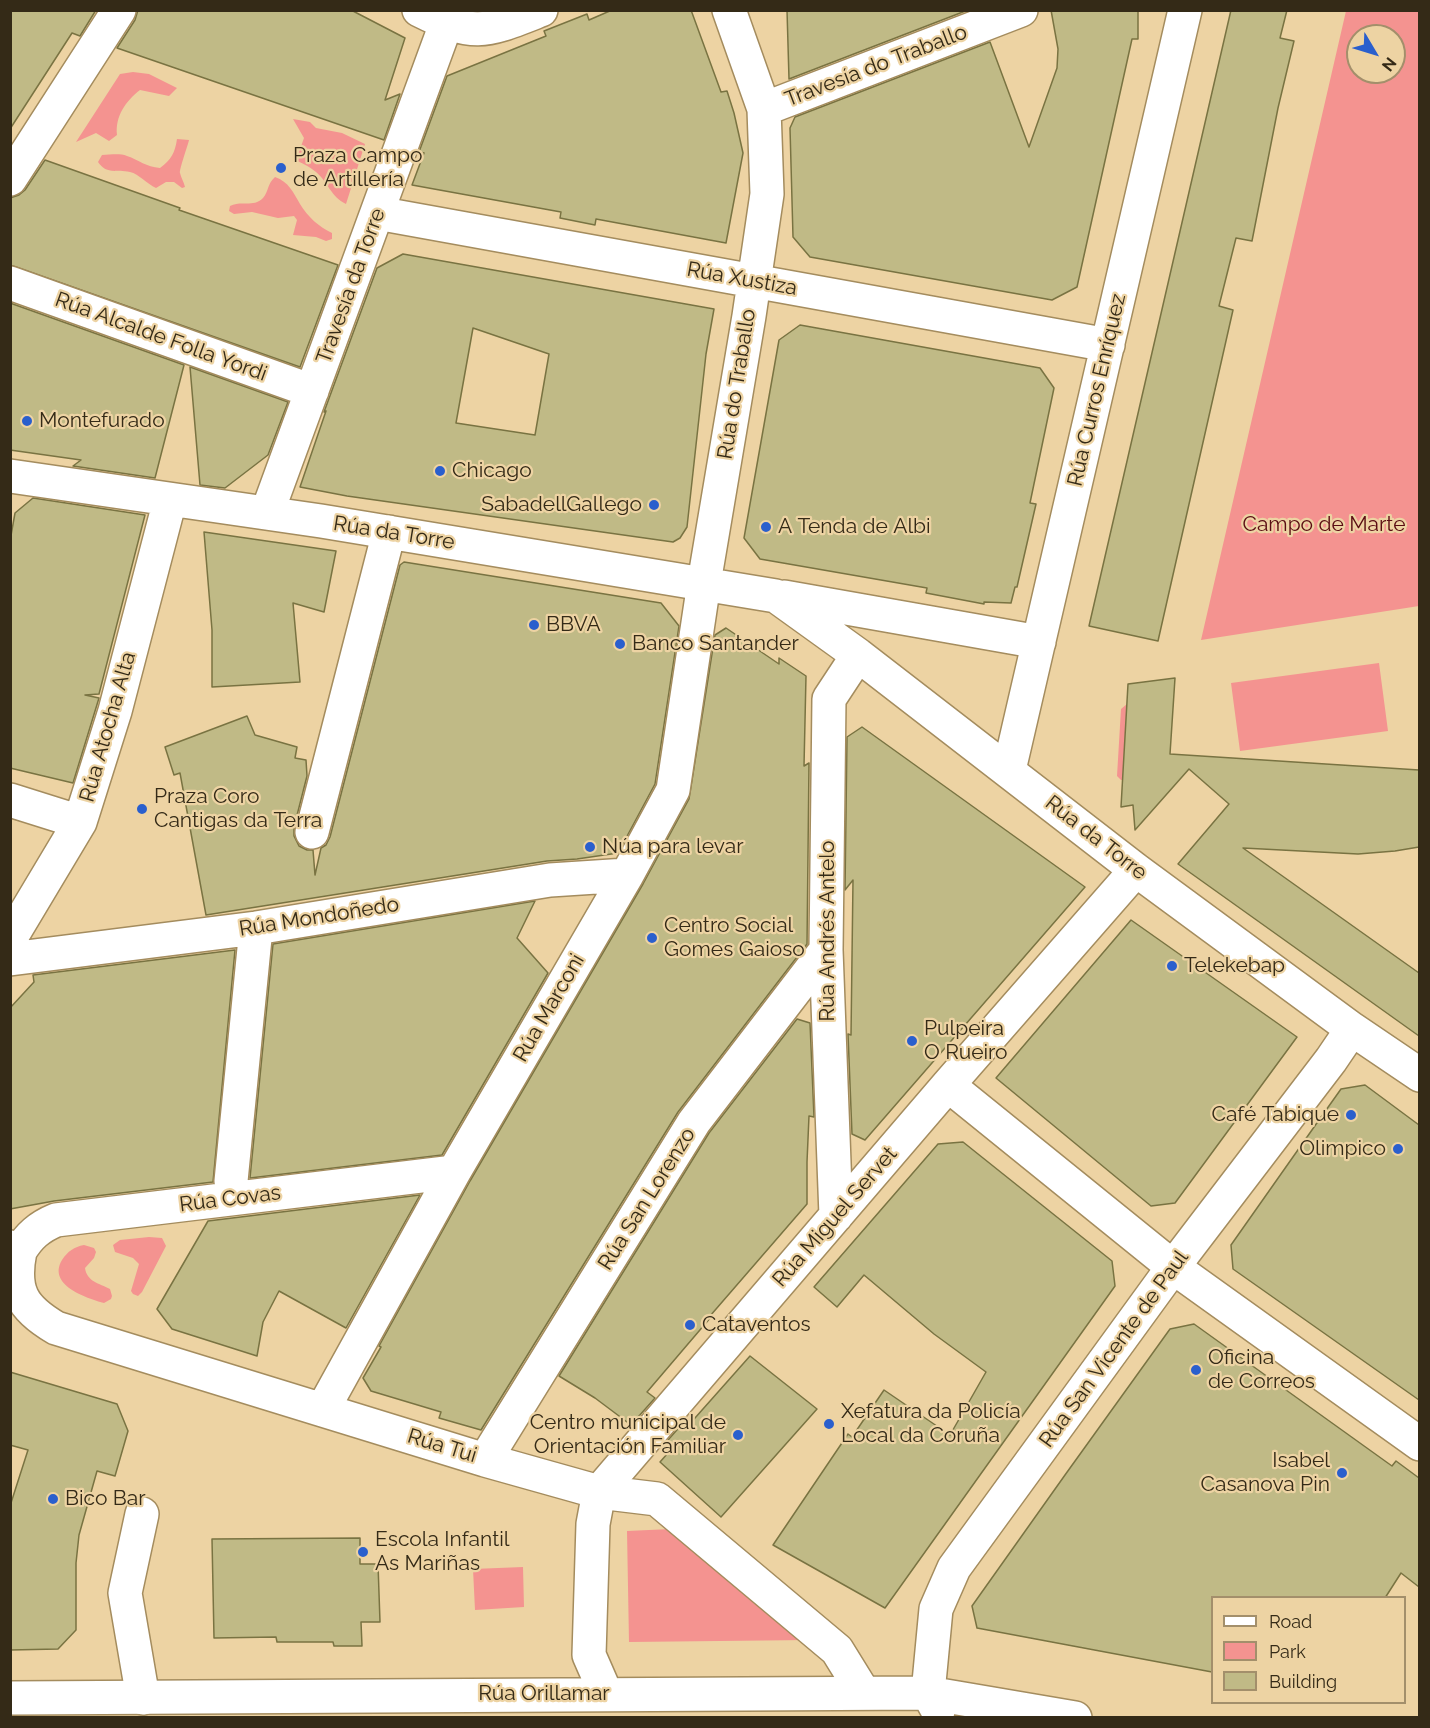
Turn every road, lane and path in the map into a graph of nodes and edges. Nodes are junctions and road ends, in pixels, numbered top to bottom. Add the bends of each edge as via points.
1 (118, 10) edge
2 (729, 10) edge
3 (1021, 10) edge
4 (1185, 10) edge
5 (529, 13) edge
6 (432, 17) edge
7 (764, 109) junction
8 (10, 179) edge
9 (377, 213) junction
10 (754, 281) junction
11 (10, 283) edge
12 (1107, 345) junction
13 (312, 391) junction
14 (10, 476) edge
15 (170, 501) junction
16 (267, 513) junction
17 (389, 532) junction
18 (704, 584) junction
19 (776, 596) junction
20 (1039, 642) junction
21 (858, 655) junction
22 (1009, 770) junction
23 (10, 800) edge
24 (80, 822) junction
25 (312, 832) dead end
26 (1136, 870) junction
27 (627, 875) junction
28 (256, 928) junction
29 (10, 939) edge
30 (826, 950) junction
31 (10, 959) edge
32 (1352, 1029) junction
33 (1419, 1076) edge
34 (948, 1085) junction
35 (454, 1172) junction
36 (231, 1181) dead end
37 (836, 1216) junction
38 (15, 1249) edge
39 (1173, 1267) junction
40 (323, 1409) junction
41 (1419, 1444) edge
42 (485, 1460) junction
43 (599, 1492) junction
44 (142, 1514) dead end
45 (863, 1692) junction
46 (606, 1694) junction
47 (10, 1698) edge
48 (944, 1706) edge
49 (152, 1708) edge
50 (1075, 1718) edge

1 - 8 street
2 - 7 street, Rúa do Traballo
3 - 7 street, Travesía do Traballo
4 - 12 street, Rúa Curros Enríquez
5 - 6 street via 484,30 466,29
6 - 9 street, Travesía da Torre
7 - 10 street, Rúa do Traballo via 766,194
9 - 10 street, Rúa Xustiza
9 - 13 street, Travesía da Torre
10 - 12 street, Rúa Xustiza
10 - 18 street, Rúa do Traballo
11 - 13 street, Rúa Alcalde Folla Yordi
12 - 20 street, Rúa Curros Enríquez
13 - 16 street, Travesía da Torre
14 - 15 street, Rúa da Torre
15 - 16 street, Rúa da Torre
15 - 24 street, Rúa Atocha Alta
16 - 17 street, Rúa da Torre
17 - 18 street, Rúa da Torre
17 - 25 street
18 - 19 street, Rúa da Torre
18 - 27 street, Rúa Marconi via 674,790
19 - 20 street, Rúa da Torre
19 - 21 street, Rúa da Torre
20 - 22 street, Rúa Curros Enríquez
21 - 22 street, Rúa da Torre
21 - 30 street, Rúa Andrés Antelo via 828,699
22 - 26 street, Rúa da Torre
23 - 24 street
24 - 29 street, Rúa Atocha Alta
26 - 32 street, Rúa da Torre
26 - 34 street, Rúa Miguel Servet
27 - 28 street, Rúa Mondoñedo via 550,880
27 - 35 street, Rúa Marconi
28 - 31 street, Rúa Mondoñedo
28 - 36 street, Rúa Covas
30 - 37 street, Rúa Andrés Antelo
30 - 42 street, Rúa San Lorenzo via 694,1122
32 - 33 street, Rúa da Torre
32 - 39 street, Rúa San Vicente de Paul
34 - 37 street, Rúa Miguel Servet
34 - 39 street
35 - 38 street, Rúa Covas via 56,1220 42,1226
35 - 40 street, Rúa Marconi
37 - 43 street, Rúa Miguel Servet
38 - 40 street, Rúa Tui via 18,1287 28,1307 56,1328
39 - 41 street
39 - 48 street, Rúa San Vicente de Paul via 954,1568 936,1609
40 - 42 street, Rúa Tui
42 - 43 street, Rúa Tui
43 - 45 street, Rúa Tui via 657,1499 837,1650
43 - 46 street via 593,1524 589,1655
44 - 49 street via 125,1593
45 - 46 street, Rúa Orillamar
45 - 48 street, Rúa Orillamar
46 - 49 street, Rúa Orillamar
47 - 49 street, Rúa Orillamar
48 - 50 street, Rúa Orillamar

